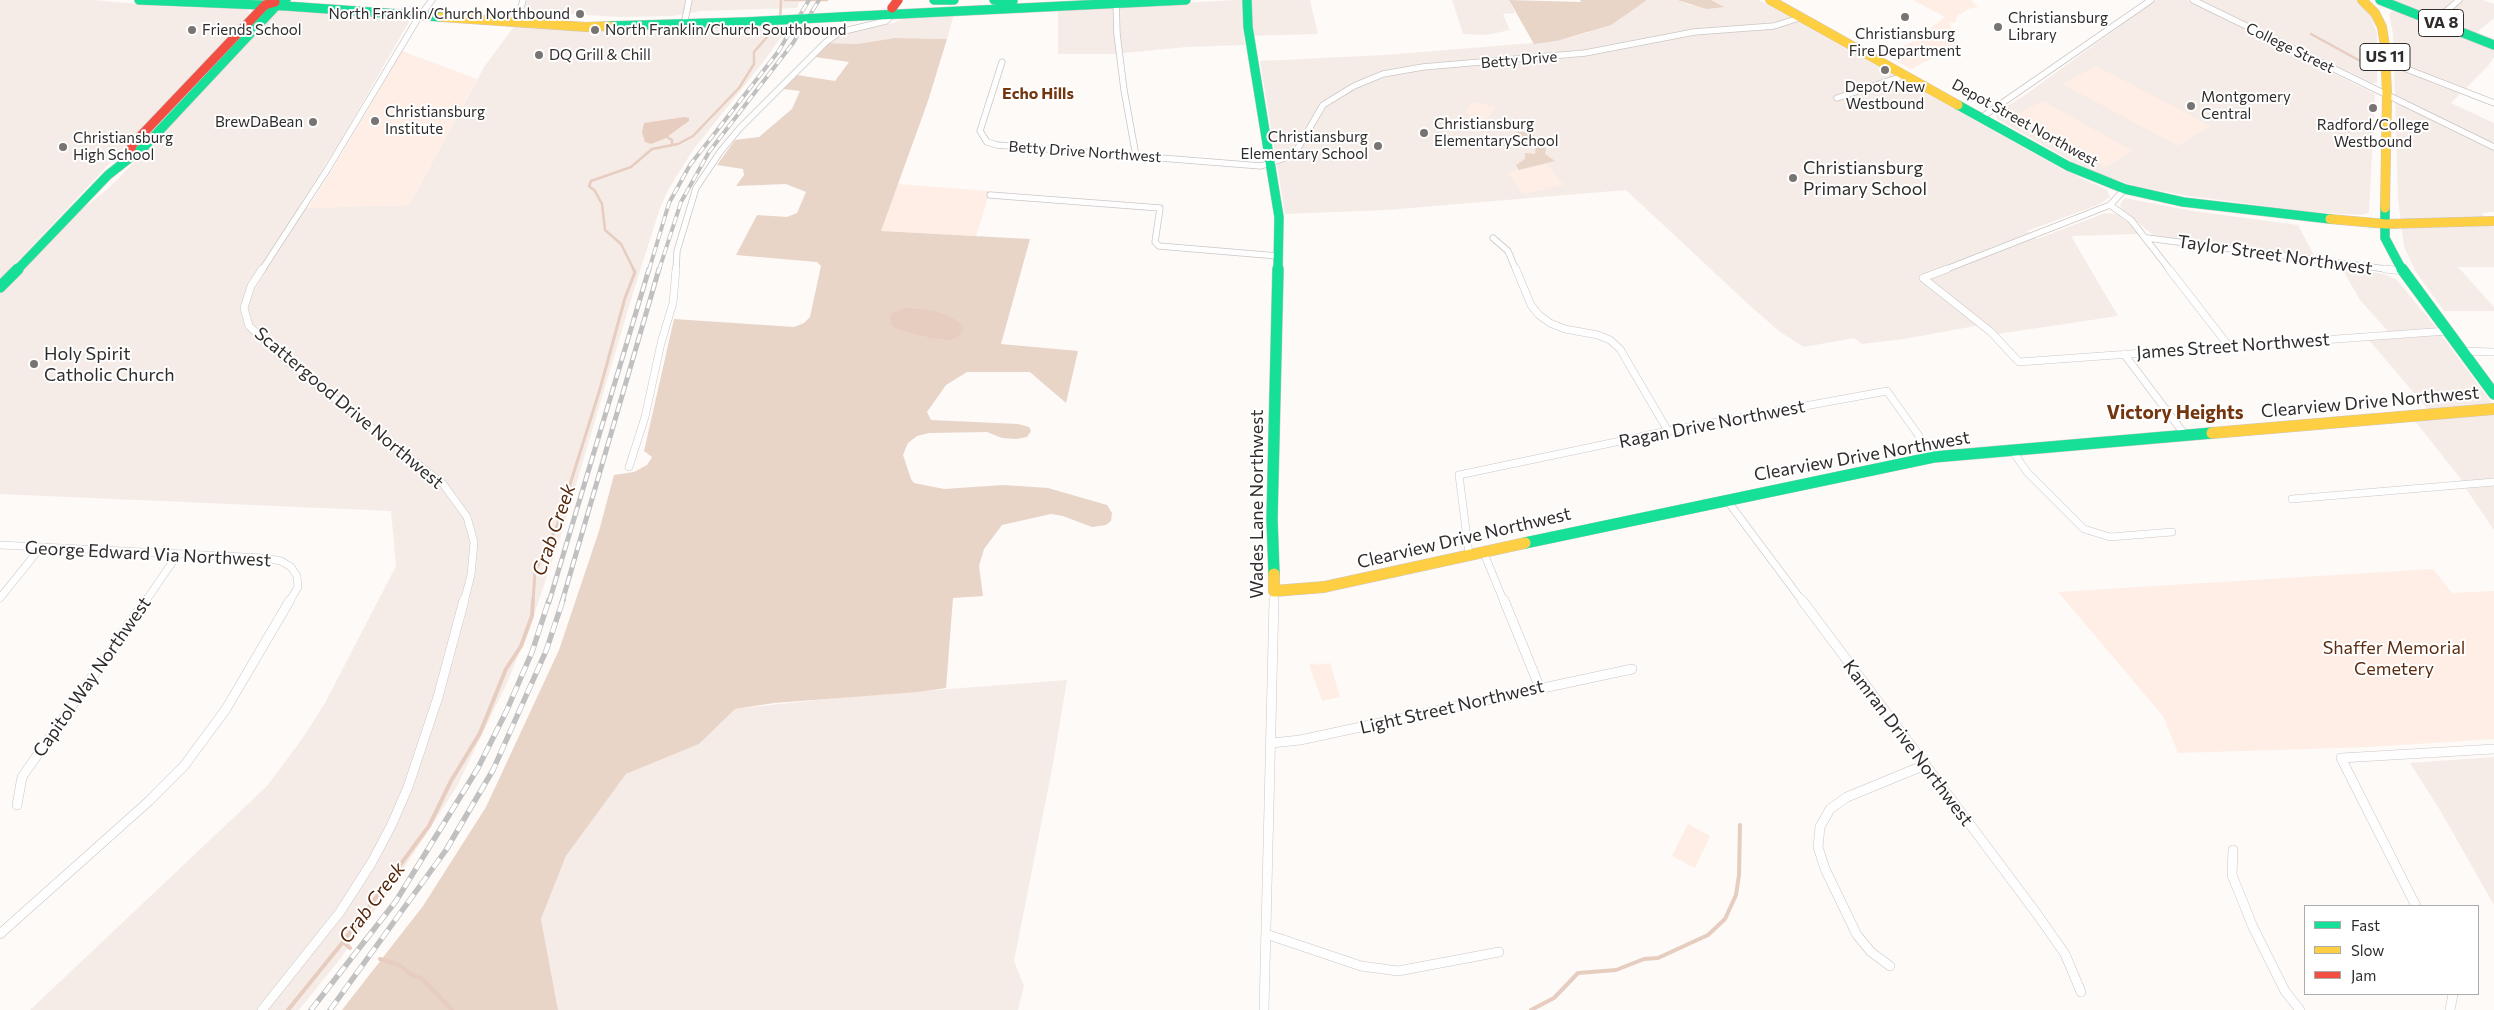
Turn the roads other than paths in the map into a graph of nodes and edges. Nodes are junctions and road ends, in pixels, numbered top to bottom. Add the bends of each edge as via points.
1 (139, 0) edge
2 (311, 0) edge
3 (523, 0) edge
4 (689, 0) edge
5 (934, 0) edge
6 (954, 0) edge
7 (994, 0) edge
8 (1043, 0) edge
9 (1186, 0) edge
10 (1247, 0) edge
11 (1770, 0) edge
12 (2151, 0) edge
13 (2193, 0) edge
14 (2362, 0) edge
15 (2460, 0) edge
16 (2384, 1) edge
17 (1012, 2) junction
18 (1116, 2) edge
19 (278, 3) edge
20 (894, 7) edge
21 (427, 8) edge
22 (1802, 17) junction
23 (516, 18) junction
24 (2378, 19) junction
25 (685, 21) junction
26 (2435, 21) junction
27 (2494, 45) edge
28 (2386, 61) junction
29 (1002, 62) dead end
30 (1906, 75) junction
31 (2387, 96) junction
32 (1837, 98) dead end
33 (2494, 103) edge
34 (1982, 117) junction
35 (2494, 147) edge
36 (1136, 156) junction
37 (1270, 163) junction
38 (2125, 189) junction
39 (990, 195) dead end
40 (2110, 205) junction
41 (2494, 221) edge
42 (2386, 224) junction
43 (1493, 238) dead end
44 (2147, 238) junction
45 (1278, 256) junction
46 (2403, 271) junction
47 (0, 287) edge
48 (2447, 331) junction
49 (2228, 346) junction
50 (2463, 352) junction
51 (2494, 352) edge
52 (2124, 354) junction
53 (2494, 394) edge
54 (2494, 409) edge
55 (1668, 431) junction
56 (2184, 435) junction
57 (2011, 449) junction
58 (1934, 457) junction
59 (629, 467) dead end
60 (2494, 482) edge
61 (1726, 499) junction
62 (2292, 500) dead end
63 (2172, 532) dead end
64 (0, 545) edge
65 (40, 547) junction
66 (1483, 551) junction
67 (178, 554) junction
68 (1469, 554) junction
69 (1274, 591) junction
70 (0, 598) edge
71 (1632, 668) dead end
72 (1540, 688) junction
73 (1272, 743) junction
74 (2494, 748) edge
75 (1925, 765) junction
76 (17, 804) dead end
77 (2233, 850) dead end
78 (2415, 905) edge
79 (0, 934) edge
80 (1266, 934) junction
81 (1499, 952) dead end
82 (1890, 966) dead end
83 (2081, 992) dead end
84 (2453, 995) edge
85 (262, 1010) edge
86 (1264, 1010) edge
87 (2300, 1010) edge
88 (2450, 1010) edge

1 - 19 main road
2 - 21 main road
3 - 23 street
4 - 25 street
5 - 6 main road
7 - 17 main road
8 - 17 main road
9 - 18 main road
10 - 37 main road, Wades Lane Northwest via 1248,27
11 - 22 main road, Depot Street Northwest
12 - 34 street
13 - 31 street, College Street
14 - 24 main road, US 11
15 - 26 street
16 - 24 main road, US 11
16 - 26 main road, VA 8
17 - 20 main road
18 - 20 main road
18 - 36 street via 1124,90
19 - 21 main road
19 - 47 main road via 132,145 129,157 89,193
20 - 25 main road via 841,14
20 - 59 street via 886,21 840,32 826,42 739,129 696,188 677,251 673,302 645,417
21 - 23 main road
21 - 85 street, Scattergood Drive Northwest via 251,286 244,308 249,326 288,363 451,494 467,517 474,542 471,575 438,697 392,824 340,912
22 - 30 main road, Depot Street Northwest
22 - 37 street, Betty Drive via 1774,26 1694,32 1586,53 1423,67 1383,74 1354,86 1323,105 1298,148
23 - 25 main road
24 - 28 main road, US 11 via 2383,31
26 - 27 main road, VA 8
28 - 31 main road, US 11
28 - 33 street
29 - 36 street, Betty Drive Northwest via 980,131 986,142
30 - 32 street
30 - 34 main road, Depot Street Northwest
31 - 35 street, College Street
31 - 42 main road, US 11
34 - 38 main road, Depot Street Northwest via 2068,166
36 - 37 street, Betty Drive Northwest via 1241,165
37 - 45 main road, Wades Lane Northwest via 1280,217
38 - 40 street
38 - 42 main road, Depot Street Northwest via 2184,202
39 - 45 street via 1160,208 1155,242 1159,246
40 - 44 street via 2131,220
40 - 52 street, James Street Northwest via 1923,278 1990,332 2018,362
41 - 42 main road, Depot Street Northwest
42 - 46 main road, US 11 via 2386,238
43 - 55 street via 1508,250 1538,315 1565,329 1598,334 1620,348
44 - 46 street, Taylor Street Northwest
44 - 49 street
45 - 69 main road, Wades Lane Northwest via 1272,510
46 - 48 main road, US 11
48 - 49 street, James Street Northwest
48 - 50 main road, US 11
49 - 52 street, James Street Northwest
50 - 51 street
50 - 53 main road, US 11
52 - 56 street
54 - 56 main road, Clearview Drive Northwest
55 - 58 street, Ragan Drive Northwest via 1887,391
55 - 68 street, Ragan Drive Northwest via 1459,476
56 - 57 main road, Clearview Drive Northwest
57 - 58 main road, Clearview Drive Northwest
57 - 63 street via 2027,472 2084,529 2110,537
58 - 61 main road, Clearview Drive Northwest
60 - 62 street
61 - 66 main road, Clearview Drive Northwest
61 - 75 street, Kamran Drive Northwest
64 - 65 street, George Edward Via Northwest
65 - 67 street, George Edward Via Northwest
65 - 70 street
66 - 68 main road, Clearview Drive Northwest
66 - 72 street
67 - 76 street, Capitol Way Northwest via 22,777
67 - 79 street, George Edward Via Northwest via 281,561 297,576 298,587 226,709 184,766
68 - 69 main road, Clearview Drive Northwest via 1324,587
69 - 73 street, Wades Lane Northwest
71 - 72 street, Light Street Northwest
72 - 73 street, Light Street Northwest via 1309,739
73 - 80 street, Wades Lane Northwest
74 - 78 street via 2340,758
75 - 82 street via 1847,797 1830,809 1820,827 1818,847 1825,869 1857,935 1871,952
75 - 83 street, Kamran Drive Northwest via 2065,954
77 - 87 street via 2232,875 2253,928 2275,974
80 - 81 street via 1361,966 1398,971
80 - 86 street, Wades Lane Northwest
84 - 88 street

